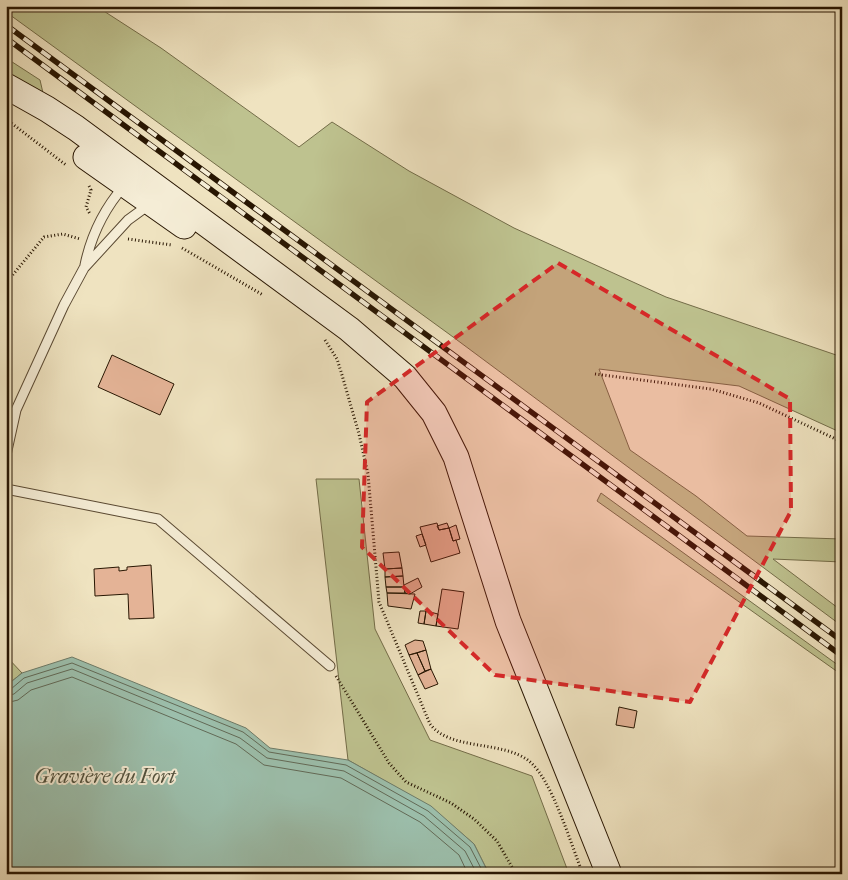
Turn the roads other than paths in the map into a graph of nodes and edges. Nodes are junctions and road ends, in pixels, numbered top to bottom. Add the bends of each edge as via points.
1 (6, 86) edge
2 (6, 99) edge
3 (132, 179) junction
4 (150, 204) junction
5 (84, 268) junction
6 (349, 329) junction
7 (6, 455) edge
8 (6, 488) edge
9 (330, 666) road end
10 (609, 874) edge

1 - 3 main road via 47,109
2 - 3 main road
3 - 4 main road
3 - 5 lane via 110,203 90,242
3 - 6 main road
4 - 5 lane via 128,220
4 - 6 main road via 248,270
5 - 7 lane via 16,410
6 - 10 main road via 405,377 434,413 447,436 508,621
8 - 9 lane via 158,519

